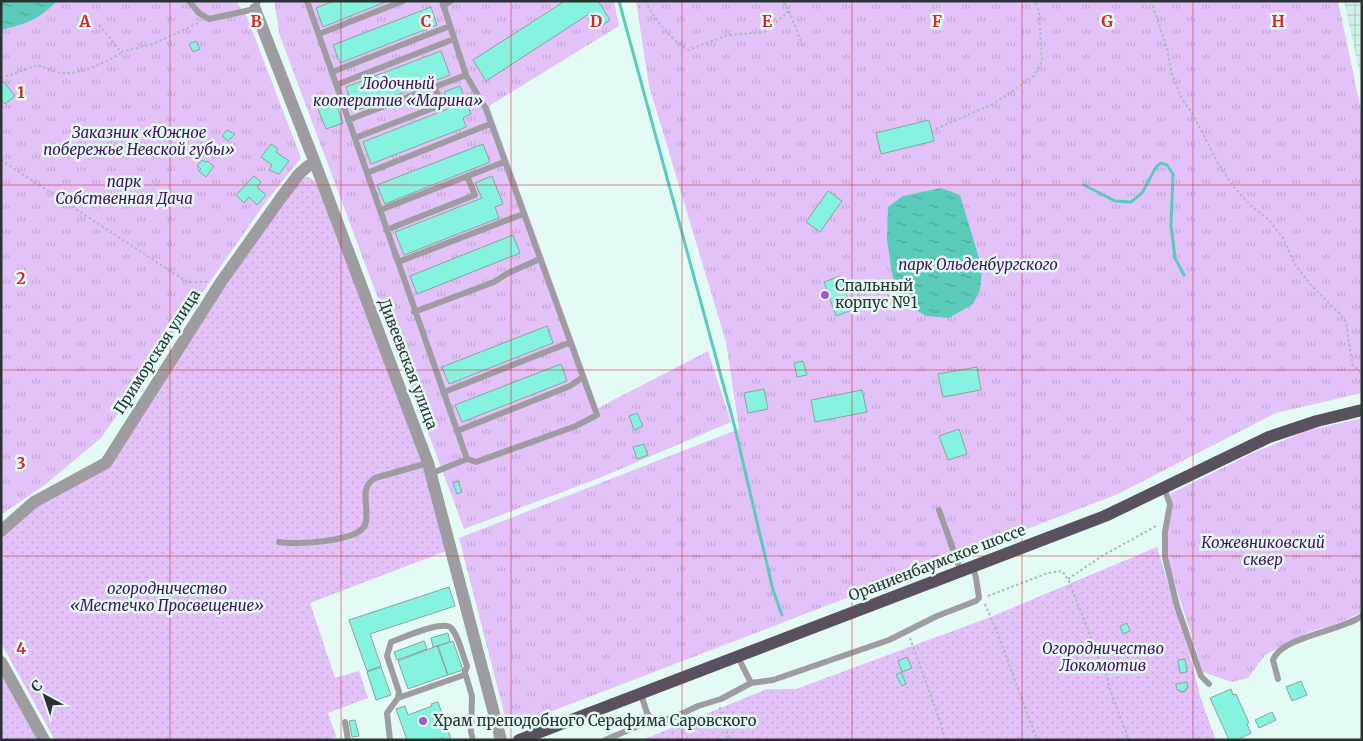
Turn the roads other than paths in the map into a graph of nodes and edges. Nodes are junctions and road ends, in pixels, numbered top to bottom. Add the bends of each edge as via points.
1 (189, 1) edge
2 (307, 1) edge
3 (403, 1) edge
4 (451, 1) edge
5 (442, 4) edge
6 (256, 5) edge
7 (450, 26) junction
8 (319, 34) junction
9 (454, 39) junction
10 (332, 72) junction
11 (466, 76) junction
12 (336, 85) junction
13 (435, 87) junction
14 (348, 120) junction
15 (490, 124) junction
16 (355, 138) junction
17 (504, 162) junction
18 (315, 163) junction
19 (366, 173) junction
20 (467, 176) junction
21 (380, 210) junction
22 (523, 214) junction
23 (386, 230) junction
24 (540, 259) junction
25 (398, 262) junction
26 (414, 312) junction
27 (571, 342) junction
28 (583, 377) junction
29 (444, 392) junction
30 (1362, 410) edge
31 (457, 431) junction
32 (467, 459) junction
33 (429, 468) junction
34 (1164, 488) junction
35 (939, 510) dead end
36 (1, 531) edge
37 (278, 542) dead end
38 (967, 570) junction
39 (1362, 616) edge
40 (738, 656) junction
41 (1, 662) edge
42 (464, 675) junction
43 (1278, 678) dead end
44 (751, 684) junction
45 (1209, 684) dead end
46 (640, 694) junction
47 (398, 698) junction
48 (656, 721) junction
49 (345, 722) dead end
50 (522, 739) edge
51 (44, 740) edge
52 (348, 740) edge
53 (390, 740) edge
54 (473, 740) edge
55 (501, 740) edge
56 (605, 740) edge

1 - 6 lane via 198,13 209,19
2 - 8 lane
3 - 8 lane
4 - 5 lane
5 - 7 lane
6 - 18 street, Дивеевская улица
7 - 9 lane
7 - 10 lane
8 - 10 lane
9 - 11 lane
9 - 12 lane
10 - 12 lane
11 - 13 lane
11 - 15 lane via 486,109
12 - 14 lane
13 - 14 lane
13 - 16 lane via 441,105
14 - 16 lane
15 - 17 lane
15 - 19 lane
16 - 19 lane
17 - 20 lane
17 - 22 lane
18 - 33 street, Дивеевская улица
18 - 36 street, Приморская улица via 308,166 283,194 221,282 106,462 34,502
19 - 21 lane
20 - 21 lane
20 - 23 lane via 475,195
21 - 23 lane
22 - 24 lane
22 - 25 lane
23 - 25 lane
24 - 26 lane via 494,282
24 - 27 lane
25 - 26 lane
26 - 29 lane
27 - 28 lane
27 - 29 lane
28 - 31 lane via 570,386
28 - 32 lane via 597,414 576,426 476,462
29 - 31 lane
30 - 34 main road, Ораниенбаумское шоссе via 1269,437
31 - 32 lane
32 - 33 lane
33 - 37 lane via 370,481 365,492 366,518 359,532 331,540 298,544
33 - 55 street, Дивеевская улица
34 - 38 main road, Ораниенбаумское шоссе via 1105,516
34 - 45 lane via 1170,504 1164,544 1171,584 1200,676
35 - 38 lane
38 - 40 main road, Ораниенбаумское шоссе
38 - 44 lane via 976,578 979,598 972,604 937,616 889,640 773,680
39 - 43 lane via 1311,634 1278,653 1273,660
40 - 44 lane
40 - 46 main road, Ораниенбаумское шоссе
41 - 51 street
42 - 47 lane
42 - 47 lane via 467,666 450,627 441,625 390,642 388,656
42 - 54 lane via 472,696
44 - 48 lane via 673,718
46 - 48 lane via 647,713
46 - 50 main road, Ораниенбаумское шоссе
47 - 53 lane via 387,713
48 - 56 lane
49 - 52 lane

